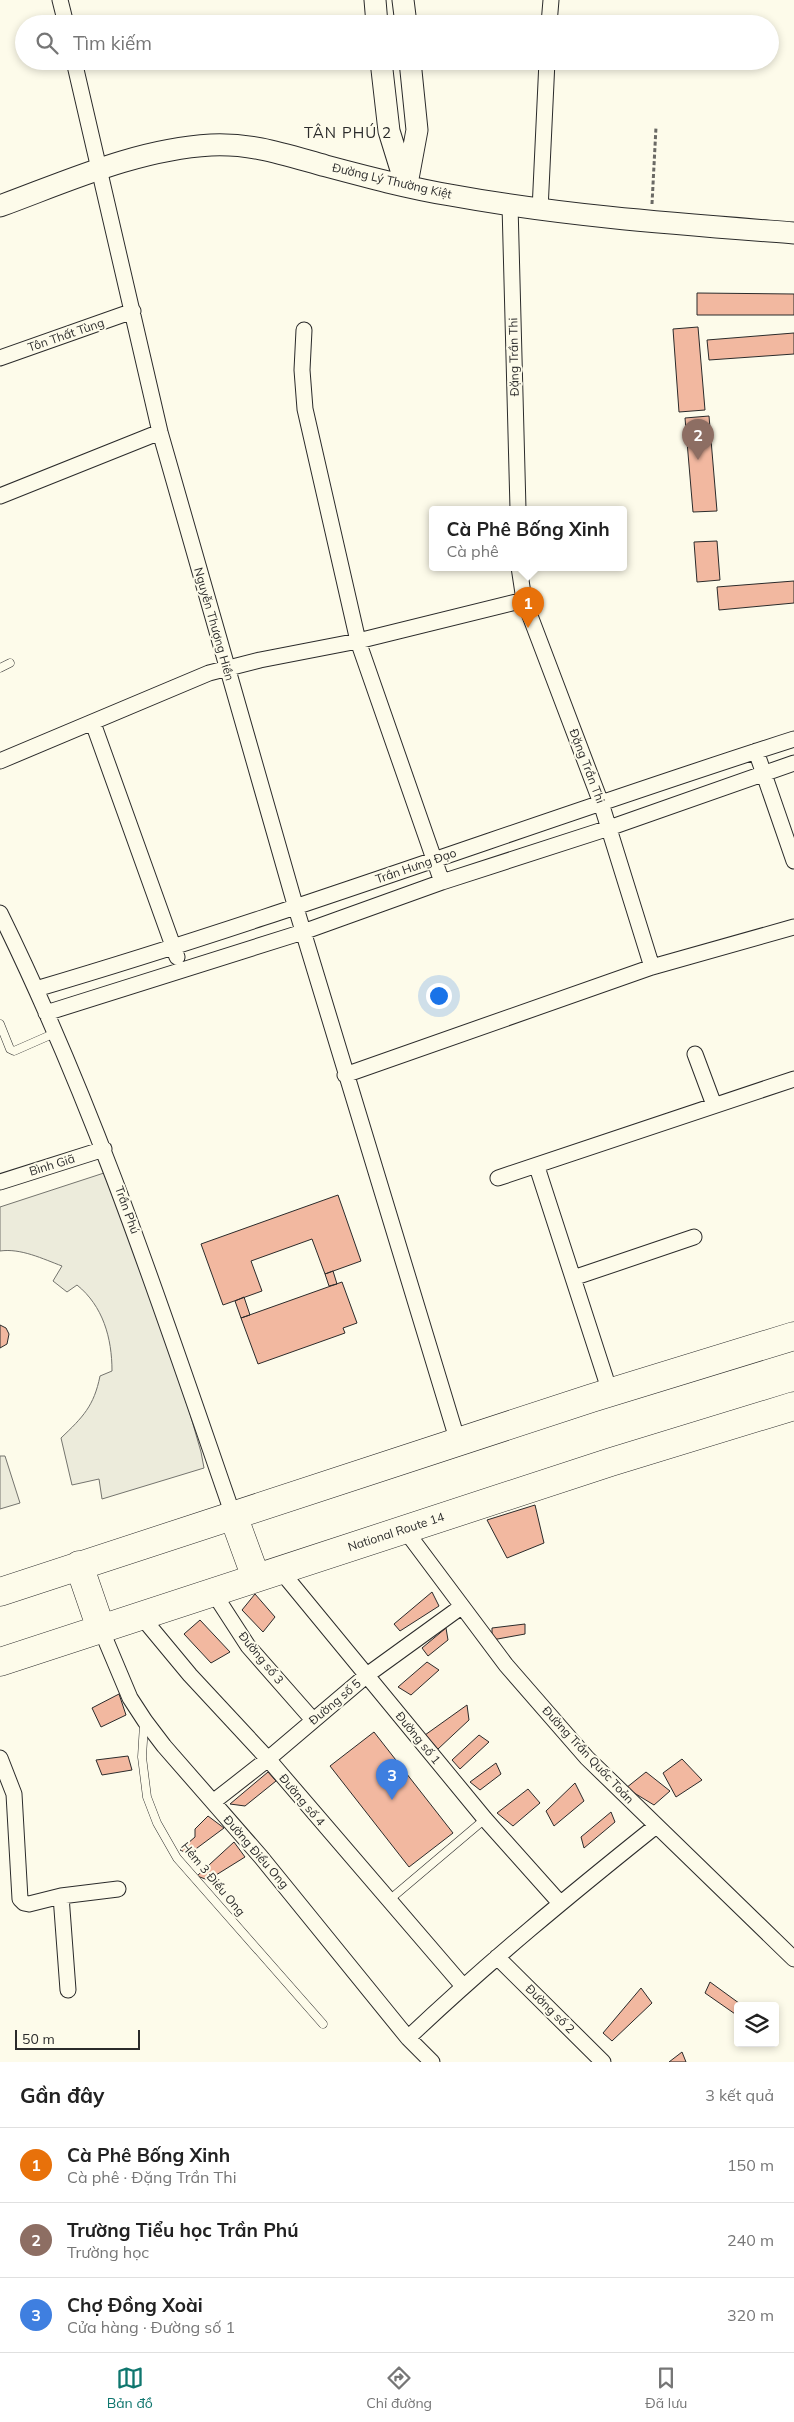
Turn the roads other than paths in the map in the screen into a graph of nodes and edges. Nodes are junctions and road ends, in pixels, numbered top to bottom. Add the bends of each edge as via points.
1 (60, 0) edge
2 (375, 0) edge
3 (403, 0) edge
4 (551, 0) edge
5 (64, 15) edge
6 (376, 15) edge
7 (405, 15) edge
8 (550, 15) edge
9 (76, 70) edge
10 (382, 70) edge
11 (411, 70) edge
12 (547, 70) edge
13 (100, 169) junction
14 (406, 186) junction
15 (0, 206) edge
16 (510, 206) junction
17 (540, 210) junction
18 (794, 233) edge
19 (133, 311) junction
20 (304, 330) dead end
21 (0, 358) edge
22 (160, 432) junction
23 (0, 496) edge
24 (518, 506) edge
25 (520, 571) edge
26 (524, 600) junction
27 (358, 641) junction
28 (10, 663) dead end
29 (0, 668) edge
30 (226, 668) junction
31 (93, 723) junction
32 (794, 738) edge
33 (756, 751) junction
34 (0, 761) edge
35 (794, 763) edge
36 (764, 773) junction
37 (601, 803) junction
38 (609, 828) junction
39 (434, 859) junction
40 (794, 861) edge
41 (442, 882) junction
42 (296, 908) junction
43 (0, 913) edge
44 (794, 927) edge
45 (303, 932) junction
46 (174, 948) junction
47 (652, 967) junction
48 (181, 971) junction
49 (36, 989) junction
50 (46, 1013) junction
51 (0, 1024) edge
52 (55, 1033) junction
53 (695, 1054) dead end
54 (345, 1075) junction
55 (794, 1078) edge
56 (714, 1104) junction
57 (104, 1150) junction
58 (536, 1166) junction
59 (498, 1178) dead end
60 (0, 1182) edge
61 (694, 1237) dead end
62 (573, 1278) junction
63 (794, 1336) edge
64 (610, 1392) junction
65 (794, 1406) edge
66 (458, 1442) junction
67 (234, 1515) junction
68 (405, 1530) junction
69 (79, 1565) junction
70 (268, 1574) junction
71 (0, 1592) edge
72 (213, 1592) junction
73 (462, 1607) junction
74 (141, 1616) junction
75 (100, 1629) junction
76 (0, 1662) edge
77 (368, 1675) junction
78 (313, 1720) junction
79 (145, 1721) junction
80 (0, 1758) edge
81 (268, 1759) junction
82 (213, 1802) junction
83 (485, 1819) junction
84 (15, 1820) junction
85 (0, 1824) edge
86 (656, 1826) junction
87 (118, 1889) dead end
88 (61, 1896) junction
89 (388, 1901) junction
90 (560, 1903) junction
91 (497, 1957) junction
92 (794, 1959) edge
93 (463, 1986) junction
94 (68, 1990) dead end
95 (323, 2024) dead end
96 (408, 2038) junction
97 (426, 2060) edge
98 (603, 2062) edge

1 - 5 street
2 - 6 street
3 - 7 street
4 - 8 street
9 - 13 street, Nguyễn Thượng Hiền
10 - 14 street via 389,130
11 - 14 street via 417,130
12 - 17 street
13 - 14 street, Đường Lý Thường Kiệt via 161,152 210,145 252,146
13 - 15 street, Đường Lý Thường Kiệt
13 - 19 street, Nguyễn Thượng Hiền
14 - 16 street, Đường Lý Thường Kiệt
16 - 17 street, Đường Lý Thường Kiệt
16 - 24 street, Đặng Trần Thi
17 - 18 street, Đường Lý Thường Kiệt
19 - 21 street, Tôn Thất Tùng
19 - 22 street, Nguyễn Thượng Hiền
20 - 27 street via 302,370 305,409
22 - 23 street
22 - 30 street, Nguyễn Thượng Hiền
25 - 26 street, Đặng Trần Thi
26 - 27 street
26 - 37 street, Đặng Trần Thi
27 - 30 street
27 - 39 street
28 - 29 lane
30 - 31 street
30 - 42 street, Nguyễn Thượng Hiền
31 - 34 street
31 - 46 street
32 - 33 street, Trần Hưng Đạo
33 - 36 street
33 - 37 street, Trần Hưng Đạo
35 - 36 street
36 - 38 street
36 - 40 street
37 - 38 street, Đặng Trần Thi
37 - 39 street, Trần Hưng Đạo
38 - 41 street
38 - 47 street, Đặng Trần Thi
39 - 41 street
39 - 42 street, Trần Hưng Đạo
41 - 45 street
42 - 45 street, Nguyễn Thượng Hiền
42 - 46 street, Trần Hưng Đạo
43 - 49 street, Trần Phú via 9,938
44 - 47 street
45 - 48 street
45 - 54 street, Nguyễn Thượng Hiền
46 - 48 street
46 - 49 street, Trần Hưng Đạo
47 - 54 street
48 - 50 street
49 - 50 street, Trần Phú
50 - 52 street, Trần Phú
51 - 52 lane via 10,1049 14,1051
52 - 57 street, Trần Phú
53 - 56 street
54 - 66 street, Nguyễn Thượng Hiền
55 - 56 street
56 - 58 street
57 - 60 street, Bình Giã
57 - 67 street, Trần Phú
58 - 59 street
58 - 62 street
61 - 62 street
62 - 64 street
63 - 64 highway
64 - 66 highway
65 - 68 highway, National Route 14
66 - 67 highway
67 - 69 highway
67 - 70 highway
68 - 70 highway, National Route 14
68 - 73 street, Đường Trần Quốc Toản
69 - 71 highway
69 - 75 highway
70 - 72 highway, National Route 14
70 - 77 street, Đường số 1
72 - 74 highway, National Route 14
72 - 78 street, Đường số 3 via 248,1646
73 - 77 street, Đường số 5
73 - 86 street, Đường Trần Quốc Toản via 506,1665 587,1758
74 - 75 highway, National Route 14
74 - 81 street, Đường số 4 via 190,1675
75 - 76 highway, National Route 14
75 - 79 street, Đường Điểu Ong via 130,1698
77 - 78 street, Đường số 5
77 - 83 street, Đường số 1
78 - 81 street, Đường số 5
79 - 82 street, Đường Điểu Ong
79 - 95 lane, Hẻm 3 Điểu Ong via 142,1757 147,1798 161,1830 178,1858
80 - 84 street via 14,1794
81 - 82 street, Đường số 5
81 - 89 street, Đường số 4
82 - 96 street, Đường Điểu Ong via 262,1857
83 - 89 lane
83 - 90 street, Đường số 1
84 - 85 street
84 - 88 street via 20,1899 29,1904
86 - 90 street
86 - 92 street, Đường Trần Quốc Toản
87 - 88 street
88 - 94 street
89 - 93 street, Đường số 4
90 - 91 street
91 - 93 street
91 - 98 street, Đường số 2
93 - 96 street
96 - 97 street, Đường Điểu Ong

